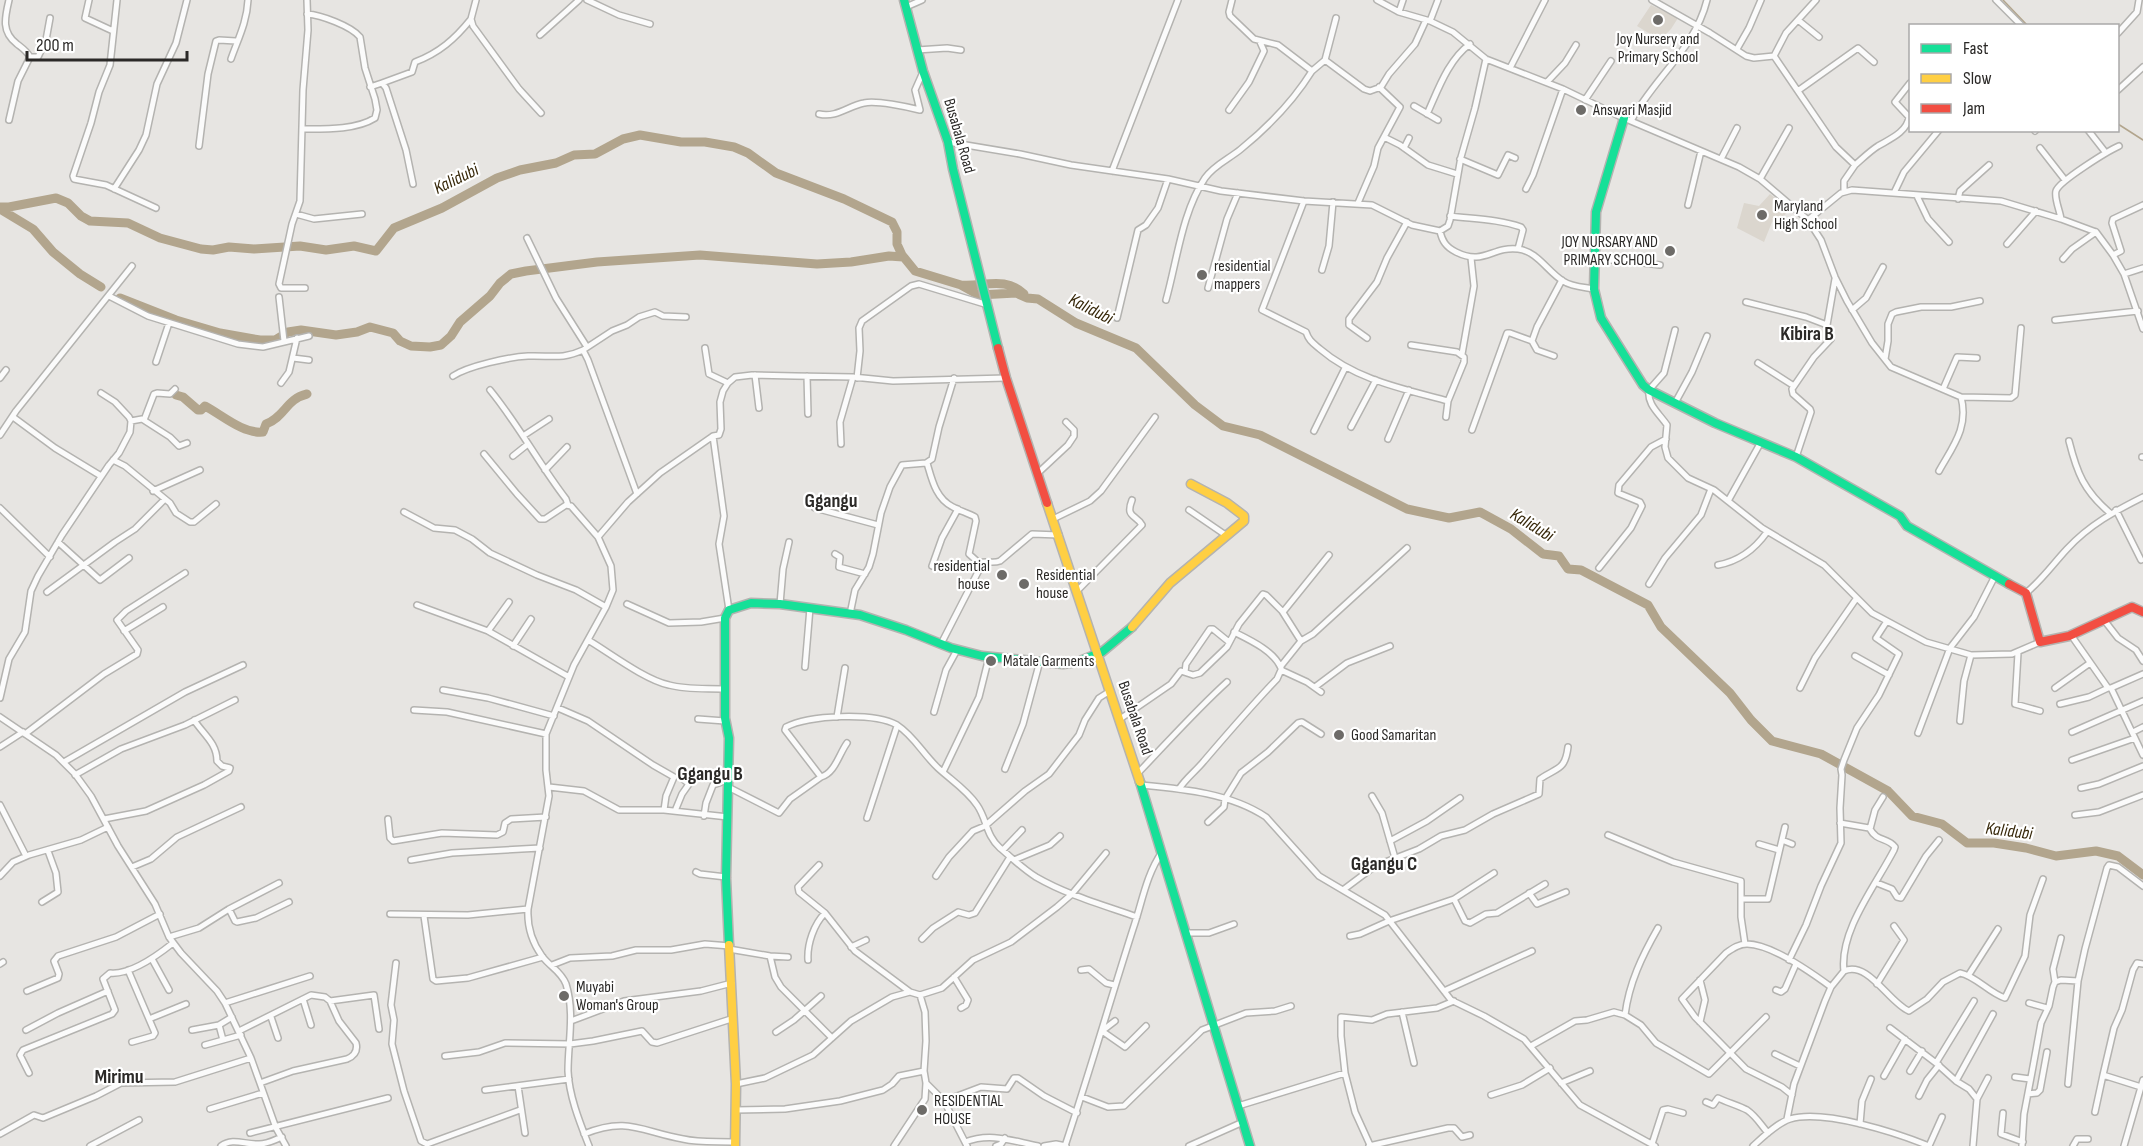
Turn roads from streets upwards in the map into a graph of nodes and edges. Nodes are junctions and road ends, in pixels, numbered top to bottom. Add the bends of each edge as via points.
1 (9, 0) edge
2 (88, 0) edge
3 (117, 0) edge
4 (187, 0) edge
5 (248, 0) edge
6 (307, 0) edge
7 (476, 0) edge
8 (579, 0) edge
9 (587, 0) edge
10 (922, 0) edge
11 (1178, 0) edge
12 (1232, 0) edge
13 (1377, 0) edge
14 (1403, 0) edge
15 (1438, 0) edge
16 (1545, 0) edge
17 (1652, 0) edge
18 (1707, 0) edge
19 (1761, 0) edge
20 (1816, 0) edge
21 (1996, 0) edge
22 (2139, 0) edge
23 (905, 4) edge
24 (1399, 12) junction
25 (307, 14) junction
26 (50, 18) dead end
27 (1336, 18) dead end
28 (471, 19) junction
29 (1798, 20) junction
30 (1428, 21) junction
31 (650, 24) dead end
32 (2020, 24) edge
33 (1697, 25) junction
34 (113, 31) junction
35 (2119, 32) edge
36 (540, 35) dead end
37 (1819, 37) dead end
38 (1259, 40) junction
39 (236, 41) junction
40 (1470, 44) junction
41 (1576, 45) dead end
42 (917, 50) junction
43 (961, 50) dead end
44 (1737, 50) junction
45 (1774, 56) junction
46 (30, 57) junction
47 (231, 59) dead end
48 (1486, 59) junction
49 (1325, 60) junction
50 (1611, 60) dead end
51 (1874, 62) dead end
52 (2143, 67) edge
53 (1510, 68) junction
54 (923, 71) junction
55 (1312, 71) junction
56 (1547, 82) junction
57 (382, 84) junction
58 (1909, 86) edge
59 (370, 87) junction
60 (1379, 87) junction
61 (1563, 89) junction
62 (2119, 89) edge
63 (1799, 90) junction
64 (1585, 100) junction
65 (1414, 106) dead end
66 (1229, 110) dead end
67 (541, 113) dead end
68 (819, 114) dead end
69 (1427, 114) junction
70 (1909, 117) edge
71 (1627, 119) junction
72 (9, 120) dead end
73 (1438, 120) dead end
74 (1909, 121) edge
75 (1737, 128) dead end
76 (1789, 128) dead end
77 (303, 129) junction
78 (1937, 132) edge
79 (2090, 132) edge
80 (1384, 137) junction
81 (1409, 138) dead end
82 (948, 142) junction
83 (199, 146) dead end
84 (2119, 146) dead end
85 (1404, 148) junction
86 (2040, 148) dead end
87 (1701, 151) junction
88 (2106, 153) junction
89 (1515, 158) dead end
90 (1460, 159) junction
91 (1721, 159) junction
92 (1855, 165) junction
93 (1989, 165) dead end
94 (1112, 171) junction
95 (1457, 174) junction
96 (1760, 178) junction
97 (1168, 179) junction
98 (2065, 180) junction
99 (413, 184) dead end
100 (1201, 186) junction
101 (114, 189) junction
102 (1526, 189) dead end
103 (1844, 191) junction
104 (1894, 193) junction
105 (1239, 194) junction
106 (1917, 196) junction
107 (1958, 199) junction
108 (1304, 201) junction
109 (1333, 202) junction
110 (1358, 203) junction
111 (2143, 204) edge
112 (1688, 205) dead end
113 (156, 208) dead end
114 (2036, 211) junction
115 (296, 214) junction
116 (362, 214) dead end
117 (1450, 216) junction
118 (2061, 219) junction
119 (1808, 220) junction
120 (1407, 222) junction
121 (1440, 231) junction
122 (2096, 232) junction
123 (527, 238) dead end
124 (1949, 242) dead end
125 (2007, 244) dead end
126 (1518, 249) junction
127 (2113, 255) junction
128 (1471, 258) junction
129 (2063, 259) dead end
130 (1594, 260) junction
131 (132, 266) dead end
132 (1660, 266) dead end
133 (1883, 267) dead end
134 (2143, 268) edge
135 (1322, 270) dead end
136 (2124, 274) junction
137 (1835, 278) junction
138 (1562, 280) junction
139 (305, 288) dead end
140 (1208, 288) dead end
141 (1594, 289) junction
142 (109, 296) junction
143 (279, 297) dead end
144 (1166, 300) dead end
145 (1980, 301) dead end
146 (1746, 302) dead end
147 (988, 303) junction
148 (2143, 305) edge
149 (2137, 308) junction
150 (1852, 310) junction
151 (686, 317) dead end
152 (1117, 318) dead end
153 (2055, 320) dead end
154 (169, 323) junction
155 (1827, 325) junction
156 (2143, 326) edge
157 (2021, 328) dead end
158 (1676, 330) dead end
159 (309, 336) dead end
160 (1707, 336) dead end
161 (284, 337) junction
162 (297, 338) junction
163 (1367, 338) dead end
164 (1532, 341) junction
165 (1411, 345) dead end
166 (705, 348) dead end
167 (585, 349) junction
168 (1462, 354) junction
169 (1554, 356) dead end
170 (293, 358) junction
171 (1977, 358) dead end
172 (1885, 359) junction
173 (309, 360) dead end
174 (156, 362) dead end
175 (1758, 363) dead end
176 (1345, 368) junction
177 (6, 370) dead end
178 (755, 375) junction
179 (453, 376) dead end
180 (807, 376) junction
181 (855, 377) junction
182 (0, 378) edge
183 (954, 378) junction
184 (1006, 378) junction
185 (1376, 381) junction
186 (281, 383) dead end
187 (728, 383) junction
188 (1794, 386) junction
189 (175, 389) dead end
190 (1943, 389) junction
191 (490, 390) dead end
192 (1408, 390) junction
193 (1649, 390) junction
194 (100, 393) dead end
195 (1961, 397) junction
196 (1448, 401) junction
197 (1675, 403) junction
198 (759, 408) dead end
199 (808, 414) dead end
200 (13, 417) junction
201 (1155, 417) dead end
202 (1446, 417) dead end
203 (549, 419) dead end
204 (144, 420) junction
205 (131, 421) junction
206 (1066, 422) dead end
207 (1352, 427) dead end
208 (1472, 430) dead end
209 (1314, 431) dead end
210 (0, 435) edge
211 (523, 436) junction
212 (713, 436) junction
213 (1388, 439) dead end
214 (1666, 439) junction
215 (2069, 441) dead end
216 (1761, 442) junction
217 (186, 443) dead end
218 (528, 444) junction
219 (841, 444) dead end
220 (567, 447) dead end
221 (484, 454) dead end
222 (513, 456) dead end
223 (1796, 457) junction
224 (113, 460) junction
225 (927, 463) junction
226 (200, 470) dead end
227 (545, 470) junction
228 (1939, 471) dead end
229 (1038, 473) junction
230 (100, 476) junction
231 (1191, 484) dead end
232 (1711, 489) junction
233 (153, 490) junction
234 (637, 494) junction
235 (2143, 497) edge
236 (165, 499) junction
237 (1132, 500) dead end
238 (1728, 501) junction
239 (216, 504) dead end
240 (568, 505) junction
241 (0, 508) edge
242 (815, 508) dead end
243 (958, 509) junction
244 (1189, 510) dead end
245 (2116, 510) junction
246 (404, 512) dead end
247 (2110, 513) junction
248 (1053, 519) junction
249 (878, 525) junction
250 (1767, 532) junction
251 (1059, 535) junction
252 (1227, 536) junction
253 (598, 537) junction
254 (58, 542) junction
255 (789, 542) dead end
256 (1407, 548) dead end
257 (835, 554) dead end
258 (1329, 555) dead end
259 (50, 556) junction
260 (129, 558) dead end
261 (2141, 560) dead end
262 (978, 563) junction
263 (84, 565) junction
264 (1718, 565) dead end
265 (932, 566) dead end
266 (1599, 568) dead end
267 (185, 573) dead end
268 (865, 574) junction
269 (1995, 576) junction
270 (1649, 584) dead end
271 (1077, 591) junction
272 (47, 592) dead end
273 (2026, 592) junction
274 (1856, 599) junction
275 (509, 602) dead end
276 (627, 604) dead end
277 (780, 604) junction
278 (417, 605) dead end
279 (163, 607) dead end
280 (606, 607) junction
281 (810, 608) junction
282 (1283, 612) junction
283 (2143, 612) edge
284 (727, 614) junction
285 (850, 614) junction
286 (531, 619) dead end
287 (2104, 620) junction
288 (1887, 621) junction
289 (124, 631) junction
290 (488, 632) junction
291 (1234, 632) junction
292 (2071, 635) junction
293 (588, 640) junction
294 (1301, 641) junction
295 (1229, 642) junction
296 (2040, 642) junction
297 (941, 644) junction
298 (513, 646) junction
299 (1390, 646) dead end
300 (1950, 648) junction
301 (957, 650) junction
302 (2018, 653) junction
303 (1098, 655) junction
304 (1971, 655) junction
305 (1855, 656) dead end
306 (989, 657) junction
307 (1040, 661) junction
308 (2143, 661) edge
309 (2090, 663) junction
310 (243, 665) dead end
311 (805, 667) dead end
312 (845, 668) dead end
313 (1281, 668) junction
314 (1185, 672) junction
315 (2143, 674) edge
316 (1889, 675) junction
317 (569, 677) junction
318 (1227, 682) dead end
319 (1315, 687) junction
320 (1800, 688) dead end
321 (2055, 688) dead end
322 (2109, 688) junction
323 (725, 689) junction
324 (443, 690) dead end
325 (1110, 691) junction
326 (1321, 692) dead end
327 (0, 699) edge
328 (235, 700) dead end
329 (2143, 701) edge
330 (2060, 704) dead end
331 (558, 708) junction
332 (414, 710) dead end
333 (934, 711) dead end
334 (2040, 711) dead end
335 (2123, 711) junction
336 (554, 716) junction
337 (0, 717) edge
338 (837, 717) junction
339 (698, 719) dead end
340 (1120, 719) junction
341 (194, 720) junction
342 (725, 721) junction
343 (1960, 721) dead end
344 (897, 726) junction
345 (2143, 727) edge
346 (2072, 732) dead end
347 (24, 733) junction
348 (1918, 733) dead end
349 (546, 734) junction
350 (1321, 734) dead end
351 (2134, 735) junction
352 (847, 744) dead end
353 (0, 747) edge
354 (1568, 747) dead end
355 (2143, 755) edge
356 (2072, 760) dead end
357 (63, 762) junction
358 (2143, 766) edge
359 (1005, 769) dead end
360 (943, 772) junction
361 (1137, 774) junction
362 (75, 775) junction
363 (821, 777) junction
364 (684, 780) dead end
365 (728, 784) junction
366 (1141, 784) junction
367 (549, 787) junction
368 (2081, 788) dead end
369 (1179, 789) junction
370 (2143, 795) edge
371 (1372, 796) dead end
372 (1882, 797) dead end
373 (1460, 798) dead end
374 (1225, 799) junction
375 (0, 805) edge
376 (242, 807) dead end
377 (664, 810) junction
378 (675, 811) junction
379 (2075, 815) dead end
380 (546, 816) junction
381 (704, 816) junction
382 (728, 817) junction
383 (867, 818) dead end
384 (104, 819) junction
385 (388, 819) dead end
386 (1208, 822) dead end
387 (1840, 823) junction
388 (985, 826) junction
389 (108, 827) junction
390 (1785, 827) dead end
391 (1869, 828) junction
392 (1022, 830) dead end
393 (1608, 835) dead end
394 (1060, 836) dead end
395 (1782, 840) junction
396 (1939, 840) dead end
397 (1390, 841) junction
398 (1759, 844) dead end
399 (1792, 844) dead end
400 (540, 848) junction
401 (48, 850) junction
402 (1003, 850) junction
403 (1779, 850) junction
404 (1162, 852) junction
405 (1106, 854) dead end
406 (26, 856) junction
407 (1012, 858) junction
408 (1395, 858) junction
409 (411, 860) dead end
410 (819, 865) dead end
411 (132, 867) junction
412 (696, 872) dead end
413 (1494, 873) dead end
414 (0, 876) edge
415 (936, 876) dead end
416 (726, 877) junction
417 (2043, 879) dead end
418 (279, 883) dead end
419 (1877, 883) junction
420 (1545, 884) dead end
421 (2143, 886) edge
422 (1343, 890) junction
423 (1566, 892) dead end
424 (1529, 893) junction
425 (1072, 894) junction
426 (1454, 898) junction
427 (1741, 899) junction
428 (42, 902) dead end
429 (290, 902) dead end
430 (229, 909) junction
431 (528, 909) junction
432 (825, 913) junction
433 (160, 914) junction
434 (390, 914) dead end
435 (424, 916) junction
436 (1137, 917) junction
437 (1389, 921) junction
438 (1234, 924) dead end
439 (1894, 926) dead end
440 (1658, 928) dead end
441 (1998, 929) dead end
442 (1186, 933) junction
443 (1350, 936) dead end
444 (169, 937) junction
445 (2061, 938) dead end
446 (922, 939) dead end
447 (866, 940) dead end
448 (173, 943) junction
449 (1745, 944) junction
450 (729, 947) junction
451 (851, 947) junction
452 (1532, 951) dead end
453 (770, 956) junction
454 (543, 957) junction
455 (788, 957) dead end
456 (152, 959) junction
457 (808, 960) dead end
458 (1789, 960) junction
459 (396, 963) dead end
460 (1796, 964) junction
461 (2143, 964) edge
462 (552, 965) junction
463 (128, 970) junction
464 (1081, 970) dead end
465 (1844, 971) junction
466 (310, 976) dead end
467 (1968, 976) junction
468 (954, 977) junction
469 (1700, 980) junction
470 (2078, 981) junction
471 (2055, 982) junction
472 (732, 983) junction
473 (1877, 984) junction
474 (1114, 986) junction
475 (1831, 987) junction
476 (169, 990) dead end
477 (1776, 990) dead end
478 (27, 991) dead end
479 (108, 991) junction
480 (1444, 991) junction
481 (910, 992) junction
482 (920, 995) junction
483 (821, 996) dead end
484 (303, 999) junction
485 (330, 1001) junction
486 (1454, 1001) junction
487 (1974, 1001) dead end
488 (225, 1003) junction
489 (2029, 1003) dead end
490 (186, 1004) dead end
491 (1291, 1006) dead end
492 (961, 1008) dead end
493 (2048, 1008) junction
494 (804, 1011) junction
495 (1402, 1012) junction
496 (1993, 1014) dead end
497 (1624, 1015) junction
498 (232, 1017) junction
499 (270, 1017) junction
500 (1766, 1017) dead end
501 (149, 1019) junction
502 (731, 1019) junction
503 (572, 1021) junction
504 (1115, 1021) dead end
505 (1701, 1022) junction
506 (219, 1025) junction
507 (311, 1025) dead end
508 (1146, 1026) dead end
509 (1214, 1026) junction
510 (1890, 1028) dead end
511 (379, 1029) dead end
512 (26, 1030) dead end
513 (192, 1030) dead end
514 (776, 1032) dead end
515 (1102, 1032) junction
516 (240, 1033) junction
517 (278, 1038) dead end
518 (832, 1038) junction
519 (1905, 1039) junction
520 (223, 1040) junction
521 (132, 1042) dead end
522 (570, 1044) junction
523 (205, 1045) dead end
524 (1531, 1046) junction
525 (1730, 1051) junction
526 (1922, 1051) junction
527 (2047, 1053) dead end
528 (1775, 1054) dead end
529 (445, 1056) dead end
530 (251, 1058) junction
531 (1414, 1063) dead end
532 (1938, 1064) junction
533 (1800, 1066) junction
534 (1550, 1068) junction
535 (924, 1071) junction
536 (1590, 1071) dead end
537 (1910, 1071) dead end
538 (29, 1073) dead end
539 (1345, 1073) junction
540 (2103, 1075) junction
541 (1884, 1076) dead end
542 (2015, 1077) dead end
543 (1988, 1078) dead end
544 (569, 1079) junction
545 (1871, 1079) dead end
546 (2030, 1080) junction
547 (2143, 1080) edge
548 (1956, 1081) junction
549 (260, 1083) junction
550 (926, 1083) junction
551 (1562, 1083) junction
552 (736, 1084) junction
553 (2068, 1084) dead end
554 (518, 1086) junction
555 (2141, 1087) junction
556 (485, 1090) dead end
557 (263, 1093) junction
558 (2028, 1094) junction
559 (1491, 1095) dead end
560 (1792, 1095) junction
561 (1919, 1096) dead end
562 (1082, 1097) junction
563 (388, 1098) dead end
564 (1977, 1099) junction
565 (944, 1101) junction
566 (1706, 1102) dead end
567 (1238, 1106) junction
568 (210, 1109) dead end
569 (520, 1110) junction
570 (735, 1110) junction
571 (2094, 1112) dead end
572 (1077, 1113) junction
573 (1683, 1113) dead end
574 (2003, 1113) dead end
575 (1942, 1117) dead end
576 (1787, 1119) junction
577 (139, 1120) dead end
578 (1243, 1122) junction
579 (1860, 1124) junction
580 (276, 1128) junction
581 (250, 1133) dead end
582 (525, 1133) dead end
583 (1768, 1133) junction
584 (0, 1134) edge
585 (584, 1134) junction
586 (1470, 1135) dead end
587 (282, 1137) junction
588 (1005, 1138) junction
589 (2088, 1139) dead end
590 (735, 1144) edge
591 (966, 1144) edge
592 (1922, 1144) edge
593 (2022, 1144) edge
594 (1653, 1145) edge
595 (90, 1146) edge
596 (221, 1146) edge
597 (286, 1146) edge
598 (589, 1146) edge
599 (894, 1146) edge
600 (996, 1146) edge
601 (1038, 1146) edge
602 (1044, 1146) edge
603 (1066, 1146) edge
604 (1189, 1146) edge
605 (1250, 1146) edge
606 (1370, 1146) edge
607 (1753, 1146) edge
608 (1929, 1146) edge
609 (1973, 1146) edge
610 (2073, 1146) edge
611 (2124, 1146) edge

1 - 46 street via 6,32
2 - 34 street via 85,18
3 - 34 street
4 - 101 street via 176,43 157,84 146,135
5 - 39 street via 244,28
6 - 25 street
7 - 28 street
8 - 36 street
9 - 31 street
10 - 23 street
11 - 94 street
12 - 38 street via 1230,16
13 - 24 street
14 - 24 street
15 - 30 street
16 - 53 street
17 - 33 street
18 - 33 street
19 - 44 street
20 - 29 street
21 - 32 street
22 - 35 street via 2137,12
23 - 42 street, Busabala Road
24 - 30 street
25 - 59 street via 357,33
25 - 77 street
26 - 46 street via 38,57
27 - 49 street
28 - 57 street via 456,38 415,62 412,72
28 - 67 street via 480,37
29 - 37 street
29 - 45 street
30 - 40 street
30 - 60 street via 1415,44
33 - 44 street
33 - 71 street via 1677,59
34 - 101 street via 110,65 73,176
38 - 55 street via 1278,45
38 - 66 street via 1264,51
39 - 47 street
39 - 83 street via 216,41
40 - 48 street
40 - 69 street via 1461,50 1442,80
41 - 56 street
42 - 43 street
42 - 54 street, Busabala Road
44 - 45 street via 1754,58
45 - 63 street
46 - 72 street via 18,81
48 - 53 street
48 - 90 street
49 - 55 street
49 - 60 street via 1364,89
50 - 64 street
51 - 63 street via 1858,48
52 - 62 street
53 - 56 street
54 - 68 street via 915,90 920,110 867,102 832,115
54 - 82 street, Busabala Road
55 - 100 street via 1293,98 1241,149 1214,168
56 - 61 street
57 - 59 street
57 - 99 street via 406,150
58 - 70 street via 1895,102
59 - 77 street via 377,110 375,118 352,125
60 - 80 street via 1400,107
61 - 64 street
61 - 102 street
63 - 92 street via 1836,147
64 - 71 street
65 - 69 street
69 - 73 street
71 - 87 street
71 - 130 street via 1596,212
74 - 92 street via 1896,136
75 - 91 street
76 - 96 street
77 - 115 street
78 - 104 street via 1904,172
79 - 88 street
80 - 85 street
80 - 110 street
81 - 85 street
82 - 94 street
82 - 147 street, Busabala Road
84 - 88 street
85 - 95 street via 1428,165
86 - 98 street
87 - 91 street
87 - 112 street
88 - 98 street
89 - 90 street via 1508,155 1498,175
90 - 95 street
91 - 96 street
92 - 103 street via 1844,181
93 - 107 street via 1960,191
94 - 97 street
95 - 117 street
96 - 119 street
97 - 100 street
97 - 152 street via 1158,208 1145,226 1139,227
98 - 118 street via 2056,192
100 - 105 street
100 - 144 street via 1182,232
101 - 113 street
103 - 104 street
103 - 119 street
104 - 106 street
105 - 108 street
105 - 140 street via 1227,219
106 - 107 street
106 - 124 street via 1928,219
107 - 114 street via 2001,201
108 - 109 street
108 - 176 street via 1262,310 1306,332 1309,341
109 - 110 street
109 - 135 street via 1329,246
110 - 120 street via 1376,206
111 - 127 street via 2113,219 2121,251
114 - 118 street
114 - 125 street
115 - 116 street via 314,219
115 - 139 street via 279,286
117 - 121 street via 1448,226
117 - 126 street via 1498,220 1521,227
118 - 122 street
119 - 137 street via 1823,245
120 - 121 street
120 - 163 street via 1377,282 1348,321
121 - 128 street via 1451,249
122 - 127 street
122 - 129 street
123 - 167 street
126 - 128 street
126 - 138 street via 1530,253
127 - 136 street
128 - 168 street via 1474,286
130 - 132 street
130 - 141 street
131 - 142 street
133 - 150 street via 1866,298
134 - 136 street
136 - 149 street
137 - 150 street
137 - 155 street
138 - 141 street
138 - 164 street
141 - 193 street via 1601,318
142 - 154 street
142 - 200 street
143 - 161 street
145 - 172 street via 1892,314
146 - 155 street
147 - 181 street via 918,284 911,286 862,321
147 - 184 street, Busabala Road
148 - 149 street
149 - 153 street
149 - 156 street
150 - 172 street
151 - 167 street via 655,312 639,316
154 - 161 street via 238,344 263,347
154 - 174 street
155 - 188 street via 1831,339
157 - 195 street via 2014,397
158 - 193 street via 1664,373
159 - 162 street
160 - 197 street
161 - 162 street
162 - 170 street
164 - 169 street via 1538,350
164 - 208 street via 1507,333
165 - 168 street
166 - 187 street via 709,374
167 - 179 street via 567,357 501,360 466,368
167 - 234 street
168 - 196 street via 1464,362
170 - 173 street
170 - 186 street
171 - 190 street via 1957,357
172 - 190 street via 1897,370
175 - 188 street
176 - 185 street
176 - 209 street
177 - 182 street
178 - 180 street
178 - 187 street via 735,377
178 - 198 street
180 - 181 street
180 - 199 street
181 - 183 street via 893,381
181 - 219 street via 840,422
183 - 184 street
183 - 225 street via 934,455
184 - 229 street, Busabala Road
185 - 192 street
185 - 207 street
187 - 212 street via 720,402 720,432
188 - 223 street via 1793,394 1811,412
189 - 204 street via 170,394 154,394
190 - 195 street
191 - 211 street
192 - 196 street
192 - 213 street
193 - 197 street
193 - 214 street via 1652,406 1666,425
194 - 205 street via 126,411
195 - 228 street via 1964,419
196 - 202 street
197 - 216 street
200 - 210 street
200 - 230 street
201 - 248 street via 1090,501
203 - 211 street
204 - 205 street
204 - 217 street via 179,446
205 - 224 street via 130,432
206 - 229 street via 1074,436
211 - 218 street
212 - 234 street
212 - 284 street via 724,516 720,544
214 - 232 street via 1668,458 1688,478
214 - 266 street via 1651,447 1619,485 1618,493 1642,506 1631,528
215 - 247 street via 2092,499
216 - 223 street
216 - 238 street
218 - 222 street
218 - 227 street
220 - 227 street
221 - 240 street via 540,519
223 - 269 street
224 - 230 street
224 - 233 street
225 - 243 street via 943,500
225 - 249 street via 901,466
226 - 233 street
227 - 240 street
229 - 248 street, Busabala Road
230 - 254 street
231 - 252 street via 1244,516 1244,521
232 - 238 street
232 - 270 street via 1701,514
233 - 236 street
234 - 253 street
235 - 245 street
236 - 239 street via 190,522
236 - 263 street via 135,529
237 - 271 street via 1130,514 1143,525
238 - 250 street
240 - 253 street
241 - 259 street
242 - 249 street
243 - 262 street via 976,518 969,554
243 - 265 street
244 - 252 street
245 - 247 street
245 - 261 street
246 - 280 street via 434,528 455,530 490,553
247 - 273 street via 2075,540
248 - 251 street, Busabala Road
249 - 268 street
250 - 264 street via 1752,550 1737,560
250 - 274 street via 1832,571
251 - 262 street via 1030,535 1000,561
251 - 271 street, Busabala Road
252 - 303 street via 1173,580 1128,631
253 - 280 street via 613,577
254 - 259 street
254 - 263 street
255 - 277 street
256 - 294 street
257 - 268 street via 840,557 839,567
258 - 282 street
259 - 327 street via 31,591 25,632 9,659
260 - 263 street via 101,580
262 - 297 street via 979,570
263 - 272 street
267 - 289 street via 118,618
268 - 285 street via 855,590
269 - 273 street
269 - 300 street via 1974,617
271 - 303 street, Busabala Road
273 - 296 street
274 - 288 street
274 - 320 street via 1815,658
275 - 290 street
276 - 284 street via 669,623 701,622
277 - 281 street
277 - 284 street via 751,603
278 - 290 street
279 - 289 street
280 - 293 street
281 - 285 street
281 - 311 street
282 - 291 street via 1263,594
282 - 294 street
283 - 287 street via 2132,607
284 - 323 street
285 - 297 street via 887,623
286 - 298 street
287 - 292 street
287 - 308 street
288 - 300 street via 1926,642
288 - 316 street via 1876,637 1899,652
289 - 347 street via 137,654
290 - 298 street
291 - 295 street
291 - 313 street via 1263,649
292 - 296 street
292 - 309 street
293 - 317 street
293 - 323 street via 666,685
294 - 313 street
295 - 314 street via 1200,673
295 - 314 street via 1210,630 1185,664
296 - 302 street
297 - 301 street
298 - 317 street
299 - 319 street via 1347,663
300 - 304 street
300 - 348 street
301 - 306 street
301 - 333 street via 945,670
302 - 304 street
302 - 334 street via 2015,704
303 - 307 street via 1069,664
303 - 325 street, Busabala Road
304 - 343 street
305 - 316 street
306 - 307 street
306 - 360 street via 978,697
307 - 359 street via 1023,724
309 - 321 street
309 - 322 street
310 - 357 street via 185,692
312 - 338 street
313 - 319 street
313 - 369 street via 1277,679
314 - 340 street via 1181,671 1171,684
315 - 322 street
316 - 387 street via 1857,728 1841,769
317 - 331 street
318 - 361 street
319 - 326 street
322 - 330 street
322 - 335 street
323 - 342 street
324 - 336 street
325 - 340 street, Busabala Road
325 - 388 street via 1099,698 1056,766
328 - 341 street
329 - 335 street
331 - 336 street
331 - 377 street via 588,721 674,777
332 - 349 street via 447,712
335 - 346 street
335 - 351 street
336 - 349 street
337 - 347 street
338 - 344 street via 877,718
338 - 363 street via 798,722 785,730
339 - 342 street
340 - 361 street, Busabala Road
341 - 362 street via 121,749
341 - 384 street via 211,740 217,761 229,771 146,811
342 - 365 street via 729,738
344 - 360 street
344 - 383 street
345 - 351 street
347 - 353 street
347 - 357 street
349 - 367 street
350 - 374 street via 1298,723 1241,772
351 - 355 street
351 - 356 street
352 - 363 street via 826,776
354 - 408 street via 1563,766 1540,779 1539,794
357 - 362 street
358 - 368 street
360 - 388 street via 972,798 982,812
361 - 366 street, Busabala Road
362 - 384 street
363 - 365 street via 790,799 779,813
364 - 378 street via 689,784
365 - 381 street via 713,785
365 - 382 street
366 - 369 street
366 - 404 street, Busabala Road
367 - 377 street via 584,791 619,810
367 - 380 street
369 - 374 street
370 - 379 street via 2099,812
371 - 397 street via 1383,815
372 - 391 street
373 - 397 street
374 - 386 street via 1221,812
374 - 422 street via 1266,817 1318,876
375 - 406 street
376 - 411 street via 177,837 151,859
377 - 378 street
378 - 381 street
380 - 385 street via 511,819 497,835 442,833 396,841 390,838
380 - 400 street
381 - 382 street
382 - 416 street
384 - 389 street
387 - 391 street
387 - 458 street via 1840,846
388 - 402 street
388 - 415 street via 970,834
389 - 401 street
389 - 411 street
390 - 395 street
391 - 419 street via 1876,838 1895,847
392 - 402 street
393 - 427 street via 1673,862 1741,881
394 - 407 street via 1050,845
395 - 399 street
395 - 403 street
396 - 419 street via 1901,898
397 - 408 street
398 - 403 street
400 - 409 street via 452,853
400 - 431 street
401 - 406 street
401 - 428 street via 58,892
402 - 407 street
403 - 427 street via 1768,899
404 - 436 street via 1151,872
404 - 442 street, Busabala Road
405 - 425 street
406 - 414 street via 13,862
407 - 425 street via 1036,876
407 - 446 street via 975,913 958,912
408 - 422 street via 1369,869
410 - 432 street via 798,891
411 - 433 street
412 - 416 street
413 - 426 street
416 - 450 street
417 - 467 street via 2030,915 2025,956 2006,997 1987,990
418 - 430 street
419 - 465 street via 1854,924 1844,954
420 - 424 street
421 - 470 street via 2118,867 2109,865
422 - 437 street via 1378,909
423 - 424 street via 1537,904
424 - 426 street via 1470,923 1465,921
425 - 436 street
425 - 468 street via 1011,942 973,960
426 - 437 street
427 - 449 street
429 - 430 street via 237,922
430 - 444 street via 199,928
431 - 435 street
431 - 454 street via 530,932
432 - 451 street
432 - 457 street via 807,951
433 - 444 street
433 - 478 street via 116,937 58,956 54,960 58,978
434 - 435 street
435 - 454 street via 436,981 468,978
436 - 474 street
437 - 443 street
437 - 480 street
438 - 442 street via 1209,933
439 - 473 street via 1904,940
440 - 497 street via 1636,970
441 - 467 street
442 - 509 street, Busabala Road
444 - 448 street
445 - 471 street via 2053,969
447 - 451 street
448 - 456 street
448 - 488 street
449 - 458 street via 1763,947
449 - 469 street via 1733,947
450 - 453 street
450 - 462 street via 705,944 671,950 636,950 612,956 570,958
450 - 472 street
451 - 481 street
452 - 480 street
453 - 455 street
453 - 494 street via 775,977
454 - 462 street
456 - 463 street
456 - 476 street
458 - 460 street
459 - 569 street via 392,1044 421,1141 427,1144
460 - 475 street
460 - 477 street via 1785,989
461 - 540 street via 2137,963 2133,970
462 - 503 street via 566,985
463 - 479 street via 110,973 103,979
463 - 501 street
464 - 474 street via 1089,969
465 - 473 street via 1857,969
465 - 475 street
466 - 488 street
467 - 473 street via 1960,973 1943,982 1909,1011
468 - 482 street via 942,988
468 - 492 street via 968,1000
469 - 505 street via 1705,1000
469 - 505 street via 1682,999
470 - 471 street
470 - 553 street
471 - 493 street
472 - 502 street
472 - 503 street via 624,1001
474 - 515 street
475 - 533 street
479 - 512 street
479 - 538 street via 115,1010 112,1014 23,1050 20,1055
480 - 486 street
481 - 482 street
481 - 518 street via 870,1008
482 - 535 street via 925,1012
483 - 494 street
484 - 485 street via 318,995
484 - 499 street
484 - 507 street
485 - 511 street via 374,995
485 - 549 street via 339,1021 357,1043 353,1056
486 - 495 street via 1437,1008
486 - 524 street via 1511,1030
487 - 532 street
488 - 498 street
489 - 493 street
490 - 501 street
491 - 509 street via 1246,1013
493 - 546 street
494 - 514 street
494 - 518 street
495 - 531 street
495 - 539 street via 1369,1020 1341,1017
496 - 548 street
497 - 524 street via 1611,1012 1575,1021
497 - 525 street via 1641,1025 1656,1042 1707,1074
498 - 506 street
498 - 516 street
499 - 516 street
499 - 517 street
500 - 525 street
501 - 521 street via 154,1035
502 - 522 street via 657,1043 642,1031
502 - 552 street
503 - 522 street
504 - 515 street
505 - 525 street
506 - 513 street
506 - 520 street
508 - 515 street via 1125,1047
509 - 562 street via 1197,1034 1124,1106 1108,1107
509 - 567 street, Busabala Road
510 - 519 street
515 - 562 street
516 - 520 street
516 - 530 street
518 - 552 street via 799,1062
519 - 526 street
519 - 541 street
520 - 523 street
522 - 529 street via 515,1042
522 - 544 street
524 - 534 street
525 - 560 street via 1749,1072
526 - 532 street
526 - 537 street
527 - 558 street via 2040,1090
528 - 533 street
530 - 549 street
530 - 584 street via 175,1082 121,1083 43,1118 27,1117
532 - 548 street
532 - 561 street
533 - 560 street
534 - 551 street
534 - 559 street via 1522,1085
535 - 550 street
535 - 570 street via 899,1076 883,1090 840,1101 785,1109
536 - 551 street
539 - 567 street
539 - 606 street via 1355,1112
540 - 555 street
540 - 571 street
542 - 546 street
543 - 564 street
544 - 554 street
544 - 585 street
545 - 579 street
546 - 558 street
547 - 555 street
548 - 564 street
549 - 557 street
550 - 565 street
550 - 599 street via 925,1099
551 - 594 street via 1580,1104
552 - 570 street
554 - 556 street
554 - 569 street
555 - 611 street
557 - 568 street
557 - 580 street
558 - 593 street
560 - 576 street
562 - 572 street
563 - 580 street
564 - 609 street
565 - 572 street via 984,1086 1007,1089 1018,1078
565 - 591 street
566 - 583 street via 1713,1105 1718,1098 1744,1109
567 - 578 street, Busabala Road
569 - 582 street
570 - 590 street
572 - 603 street
573 - 594 street via 1664,1110
574 - 593 street via 2001,1134
575 - 608 street
576 - 579 street
576 - 583 street
577 - 595 street
578 - 604 street
578 - 605 street, Busabala Road
579 - 592 street
580 - 581 street
580 - 587 street
583 - 607 street
585 - 590 street via 618,1125 694,1141
585 - 598 street
586 - 606 street via 1462,1137 1454,1128 1448,1128
587 - 596 street via 267,1144 230,1141
587 - 597 street
588 - 591 street via 982,1136
588 - 600 street
588 - 601 street
589 - 610 street via 2077,1139
592 - 608 street
602 - 603 street

